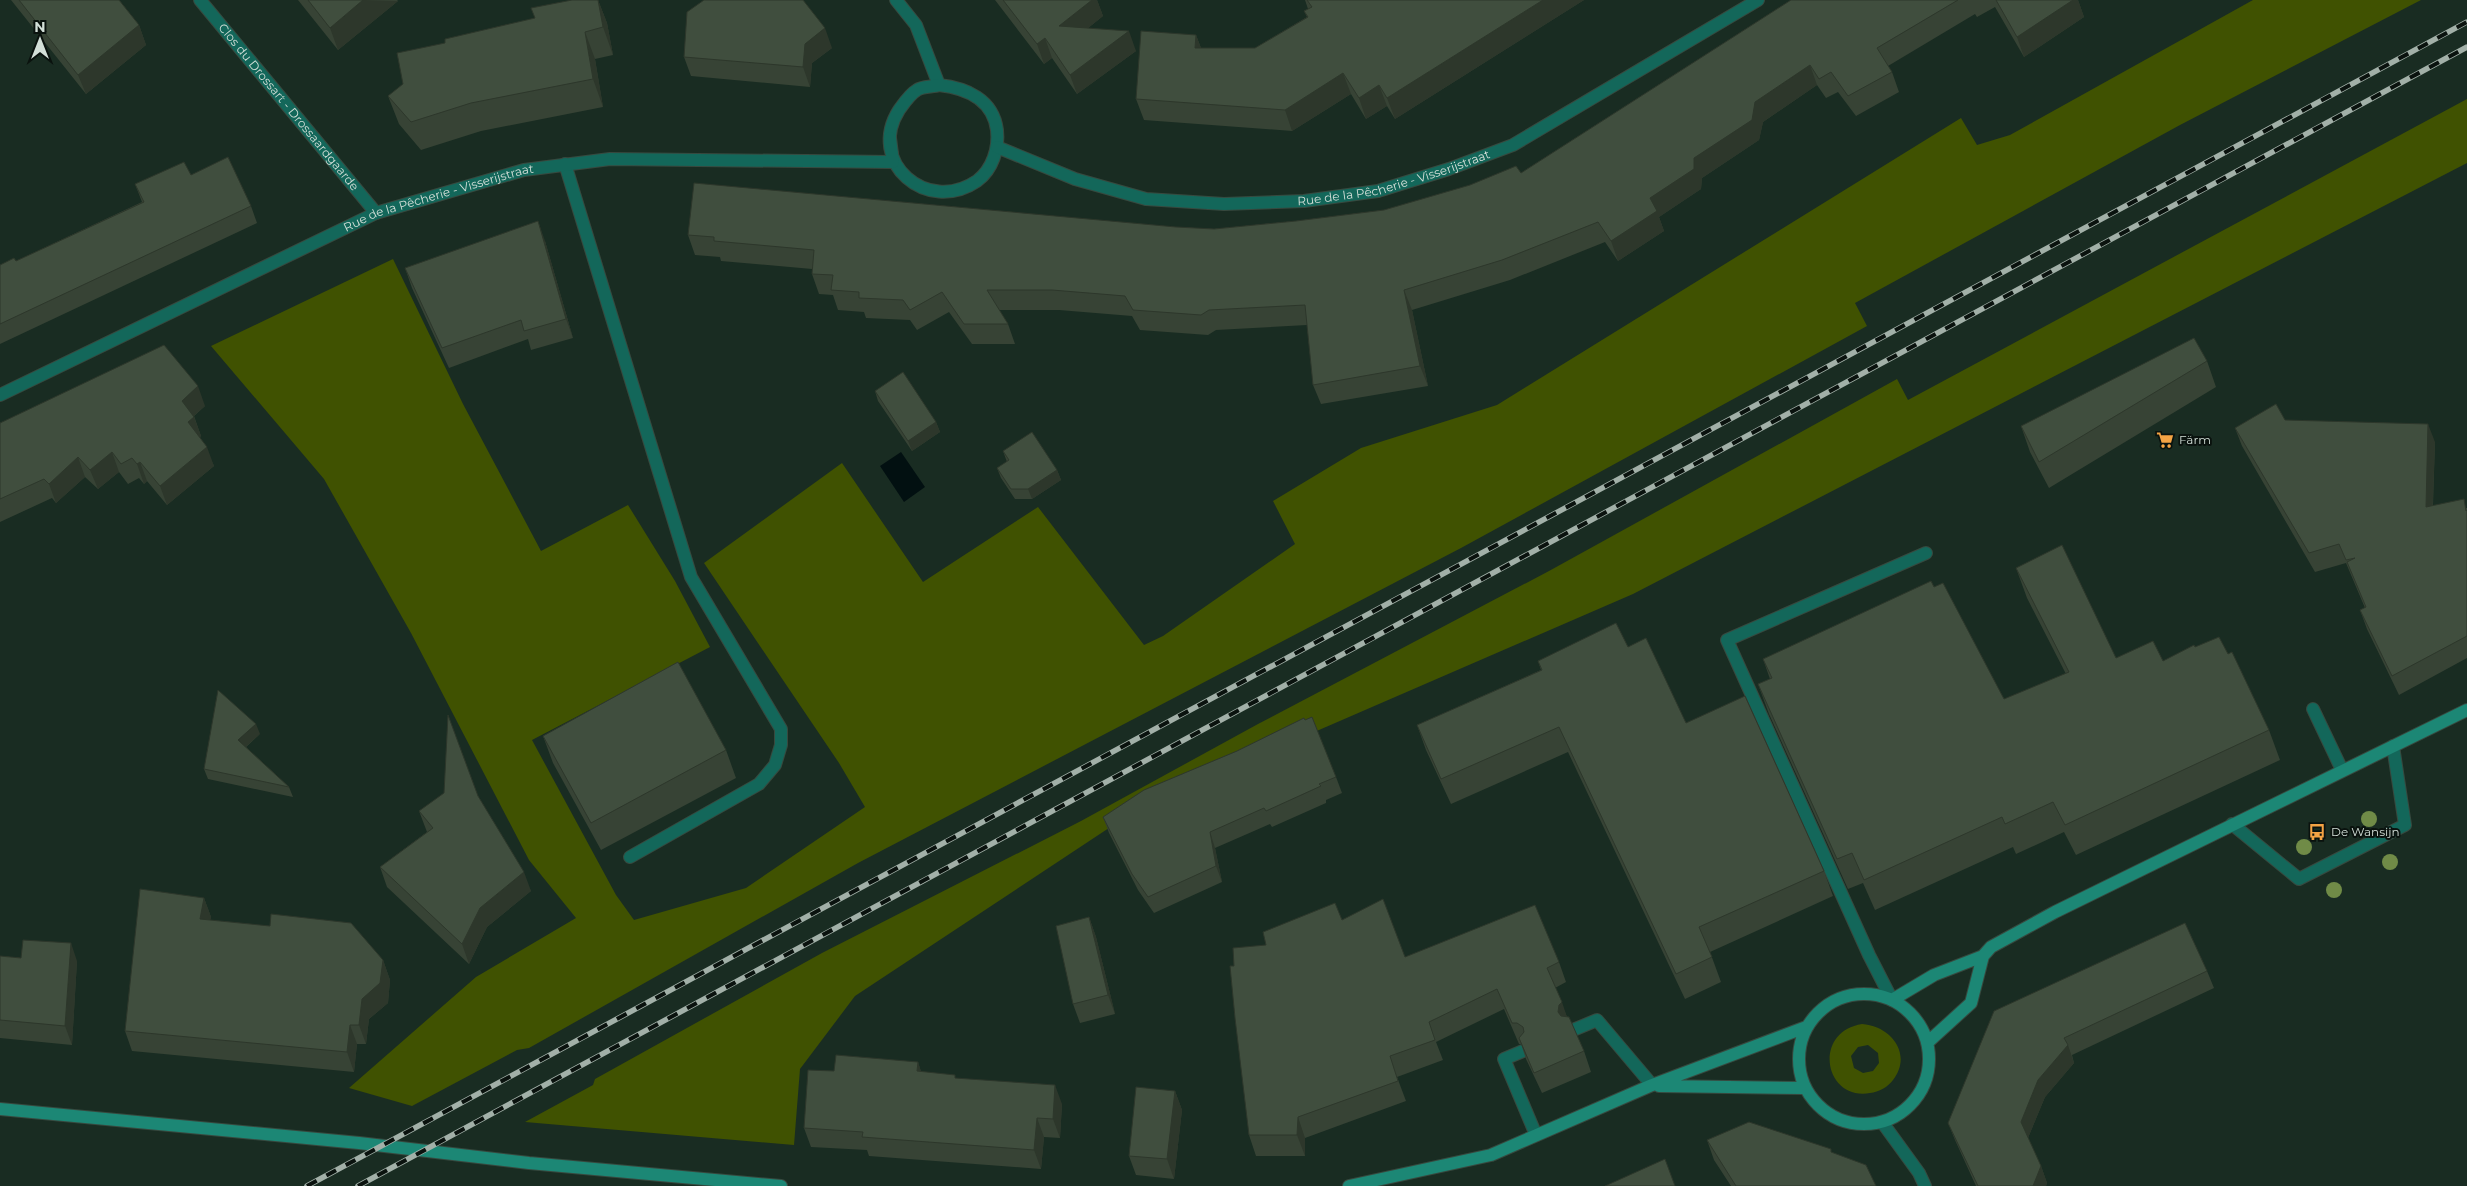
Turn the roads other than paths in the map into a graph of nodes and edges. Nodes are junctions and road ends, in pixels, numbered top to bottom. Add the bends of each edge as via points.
1 (200, 0) edge
2 (896, 0) edge
3 (1758, 0) edge
4 (939, 85) junction
5 (890, 138) junction
6 (997, 147) junction
7 (565, 164) junction
8 (376, 213) junction
9 (0, 395) edge
10 (1926, 553) dead end
11 (2313, 709) dead end
12 (2467, 710) edge
13 (2393, 746) junction
14 (2342, 770) junction
15 (2232, 824) junction
16 (630, 857) dead end
17 (1983, 956) junction
18 (1892, 1000) junction
19 (1806, 1027) junction
20 (1573, 1030) edge
21 (1927, 1043) junction
22 (1523, 1051) edge
23 (1652, 1085) junction
24 (1804, 1088) junction
25 (0, 1108) edge
26 (1882, 1122) junction
27 (1536, 1135) junction
28 (781, 1186) edge
29 (1350, 1186) edge
30 (1925, 1186) edge

1 - 8 street, Clos du Drossart - Drossaardgaarde
2 - 4 street via 916,25
3 - 6 street, Rue de la Pêcherie - Visserijstraat via 1513,145 1378,191 1304,202 1224,204 1146,199 1075,179
4 - 5 street, Rue de la Pêcherie - Visserijstraat via 918,89 904,103 894,119
4 - 6 street, Rue de la Pêcherie - Visserijstraat via 958,87 975,95 988,108 996,128
5 - 6 street via 893,157 907,178 929,191 948,193 966,188 980,178 992,164
5 - 7 street, Rue de la Pêcherie - Visserijstraat via 893,162 610,159
7 - 8 street, Rue de la Pêcherie - Visserijstraat via 524,170
7 - 16 street via 691,577 781,729 781,745 775,765 759,784
8 - 9 street, Rue de la Pêcherie - Visserijstraat
10 - 18 street via 1727,640
11 - 14 street
12 - 13 main road
13 - 14 main road
13 - 15 street via 2405,825 2299,879
14 - 15 main road
15 - 17 main road via 2055,912 1991,947
17 - 18 main road via 1934,975
17 - 21 main road via 1971,1003
18 - 19 main road via 1876,994 1843,996 1816,1014
18 - 21 main road via 1914,1017
19 - 23 main road
19 - 24 main road via 1798,1047 1798,1068
20 - 23 street via 1597,1020
21 - 26 main road via 1930,1059 1921,1091 1910,1105
22 - 27 street via 1504,1059
23 - 24 main road
23 - 27 main road
24 - 26 main road via 1824,1112 1837,1119 1866,1124
25 - 28 main road
26 - 30 street
27 - 29 main road via 1491,1155

